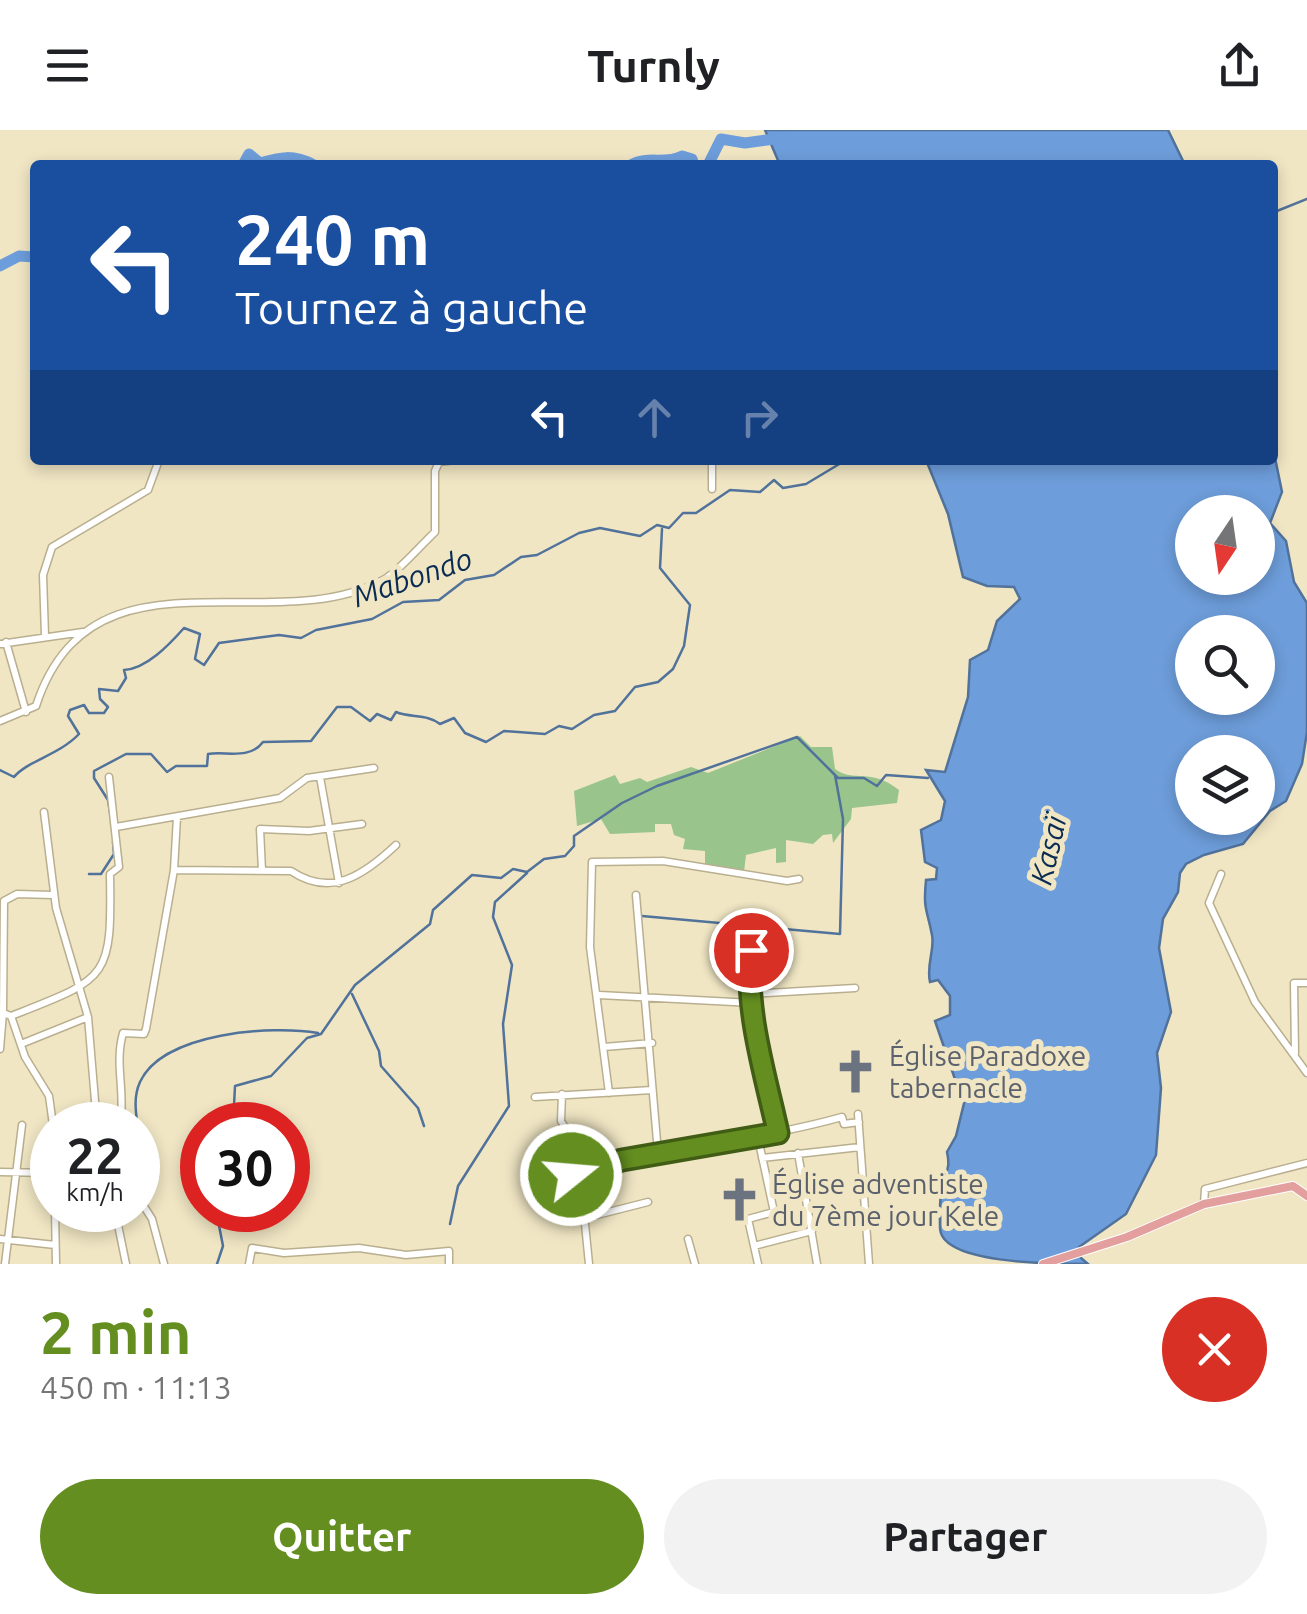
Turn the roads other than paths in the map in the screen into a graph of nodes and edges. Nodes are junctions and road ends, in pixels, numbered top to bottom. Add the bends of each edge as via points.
1 (157, 465) edge
2 (437, 465) edge
3 (712, 465) edge
4 (712, 489) dead end
5 (85, 632) junction
6 (45, 636) junction
7 (3, 643) edge
8 (26, 712) junction
9 (0, 721) edge
10 (374, 768) dead end
11 (320, 776) junction
12 (109, 777) dead end
13 (44, 812) dead end
14 (177, 817) junction
15 (362, 824) dead end
16 (331, 826) junction
17 (116, 828) junction
18 (396, 845) dead end
19 (174, 870) junction
20 (262, 872) junction
21 (1221, 874) dead end
22 (800, 879) dead end
23 (339, 884) junction
24 (636, 894) dead end
25 (54, 895) junction
26 (751, 950) dead end
27 (1307, 983) edge
28 (81, 988) junction
29 (855, 988) dead end
30 (599, 995) junction
31 (647, 997) junction
32 (752, 998) junction
33 (7, 1015) junction
34 (88, 1017) junction
35 (21, 1044) junction
36 (652, 1044) junction
37 (604, 1047) junction
38 (0, 1049) edge
39 (1294, 1054) junction
40 (1307, 1072) edge
41 (652, 1090) junction
42 (609, 1093) junction
43 (562, 1094) junction
44 (536, 1096) dead end
45 (51, 1102) edge
46 (94, 1102) edge
47 (123, 1102) edge
48 (22, 1125) dead end
49 (778, 1133) junction
50 (758, 1138) junction
51 (860, 1147) junction
52 (658, 1153) junction
53 (798, 1153) junction
54 (762, 1158) junction
55 (1307, 1163) edge
56 (0, 1172) edge
57 (16, 1173) junction
58 (30, 1174) edge
59 (571, 1175) junction
60 (1307, 1194) edge
61 (648, 1202) dead end
62 (1204, 1204) junction
63 (580, 1219) junction
64 (812, 1231) junction
65 (55, 1232) edge
66 (119, 1232) edge
67 (156, 1232) edge
68 (688, 1239) dead end
69 (4, 1240) edge
70 (55, 1245) junction
71 (754, 1246) junction
72 (5, 1264) edge
73 (56, 1264) edge
74 (126, 1264) edge
75 (164, 1264) edge
76 (249, 1264) edge
77 (449, 1264) edge
78 (589, 1264) edge
79 (695, 1264) edge
80 (758, 1264) edge
81 (817, 1264) edge
82 (869, 1264) edge
83 (1042, 1264) edge

1 - 6 street via 148,490 52,547 43,575
2 - 5 street via 435,532 387,578 330,595 121,609
3 - 4 street
5 - 6 street
5 - 8 street
6 - 7 street
7 - 8 street
8 - 9 street
10 - 11 street
11 - 14 street via 280,798
11 - 16 street
12 - 17 street
13 - 25 street
14 - 17 street
14 - 19 street
15 - 16 street
16 - 20 street via 260,829
16 - 23 street
17 - 28 street via 111,938 94,977
18 - 23 street
19 - 20 street
19 - 47 street via 146,1029 123,1033 116,1058
20 - 23 street via 291,870 303,880
21 - 39 street via 1209,903 1255,1002
22 - 30 street via 662,861 592,862 590,948
24 - 31 street
25 - 28 street
25 - 33 street via 18,894 4,901
26 - 32 street
27 - 39 street via 1294,983
28 - 33 street
28 - 34 street
29 - 32 street
30 - 31 street
30 - 37 street
31 - 32 street
31 - 36 street
32 - 49 street
33 - 35 street
33 - 38 street
34 - 35 street
34 - 46 street
35 - 45 street
36 - 37 street
36 - 41 street
37 - 42 street
39 - 40 street
41 - 42 street
41 - 52 street
42 - 43 street
43 - 44 street
43 - 59 street
48 - 57 street
49 - 50 street
49 - 51 street via 858,1118
50 - 52 street
50 - 54 street
51 - 53 street
51 - 82 street
52 - 59 street
53 - 54 street
53 - 64 street
54 - 71 street via 774,1212 748,1218
55 - 62 street via 1205,1189
56 - 57 street
57 - 58 street
57 - 69 street
59 - 63 street
60 - 62 main road via 1292,1186
61 - 63 street
62 - 83 main road
63 - 78 street
64 - 71 street
64 - 81 street
65 - 70 street
66 - 74 street
67 - 75 street
68 - 79 street
69 - 70 street
69 - 72 street
70 - 73 street
71 - 80 street
76 - 77 street via 252,1248 360,1248 406,1256 449,1251

